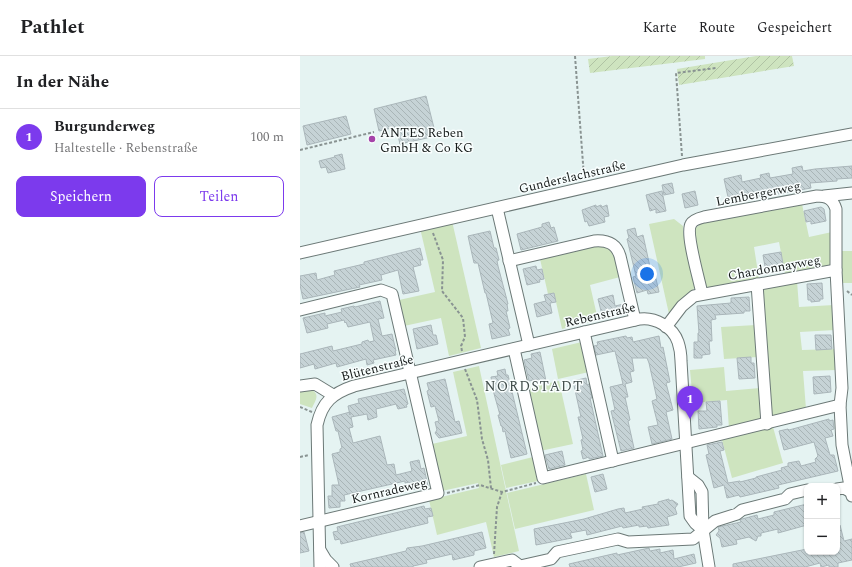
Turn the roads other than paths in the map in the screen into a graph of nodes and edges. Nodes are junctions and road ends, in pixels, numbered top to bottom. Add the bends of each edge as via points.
1 (852, 134) edge
2 (852, 193) edge
3 (824, 196) junction
4 (497, 208) junction
5 (300, 253) edge
6 (509, 261) junction
7 (836, 270) junction
8 (757, 284) junction
9 (702, 294) junction
10 (300, 310) edge
11 (635, 320) junction
12 (666, 327) junction
13 (584, 332) junction
14 (529, 345) junction
15 (514, 349) junction
16 (411, 373) junction
17 (300, 386) edge
18 (333, 395) junction
19 (840, 405) junction
20 (767, 424) junction
21 (686, 444) junction
22 (613, 461) junction
23 (840, 489) edge
24 (804, 491) edge
25 (852, 494) edge
26 (320, 521) junction
27 (300, 526) edge
28 (703, 530) junction
29 (320, 550) junction
30 (493, 566) edge
31 (320, 567) edge
32 (333, 567) edge
33 (480, 567) edge
34 (709, 567) edge

1 - 4 street, Gunderslachstraße via 683,165
2 - 3 street
3 - 7 street via 835,203 836,209
3 - 9 street, Lembergerweg via 704,217 694,221 689,234
4 - 5 street, Gunderslachstraße
4 - 6 street
6 - 11 street via 594,241 612,243 620,256
6 - 14 street
7 - 8 street, Chardonnayweg
7 - 19 street, Chardonnayweg via 842,388
8 - 9 street, Chardonnayweg
8 - 20 street
9 - 12 street, Chardonnayweg via 687,300
10 - 16 street via 381,290 392,294
11 - 12 street, Rebenstraße via 655,320
11 - 13 street, Rebenstraße
12 - 21 street, Rebenstraße via 674,334 680,350
13 - 14 street, Rebenstraße
13 - 22 street
14 - 15 street, Rebenstraße
15 - 16 street, Blütenstraße
15 - 22 street via 543,478
16 - 18 street, Blütenstraße via 354,386
16 - 26 street, Kornradeweg via 438,493
17 - 18 street via 316,384
18 - 26 street, Blütenstraße via 319,415
19 - 20 street
19 - 25 street, Chardonnayweg via 842,446
20 - 21 street
21 - 22 street
21 - 28 street, Rebenstraße via 688,476 702,492
23 - 25 street via 844,488
24 - 28 street via 715,520
26 - 27 street
26 - 29 street, Blütenstraße
28 - 30 street via 692,539 628,542 618,539 557,552 551,559 520,566 512,560
28 - 34 street, Rebenstraße
29 - 31 street, Blütenstraße
29 - 32 street
30 - 33 street

